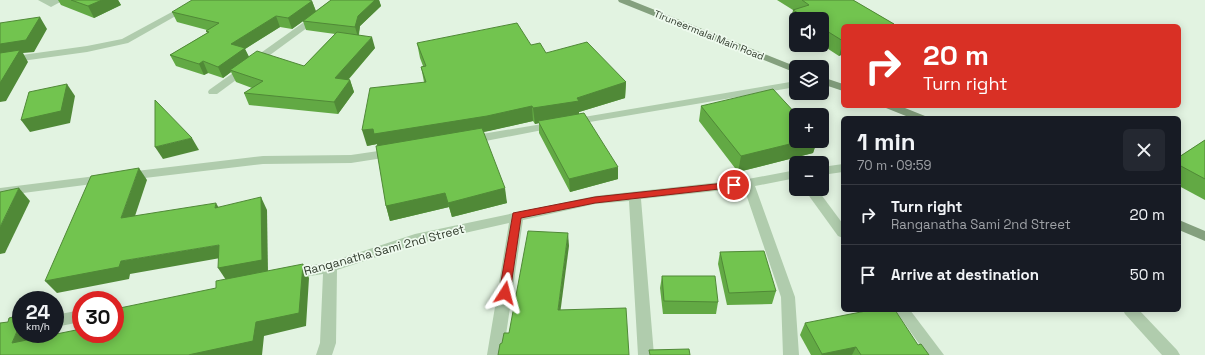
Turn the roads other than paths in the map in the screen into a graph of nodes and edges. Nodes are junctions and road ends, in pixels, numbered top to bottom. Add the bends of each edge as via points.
1 (42, 0) edge
2 (60, 0) edge
3 (200, 0) edge
4 (341, 0) edge
5 (622, 0) edge
6 (0, 61) edge
7 (789, 67) edge
8 (829, 83) edge
9 (789, 85) edge
10 (841, 87) edge
11 (213, 92) dead end
12 (895, 108) edge
13 (916, 116) edge
14 (456, 142) edge
15 (402, 151) edge
16 (841, 168) edge
17 (829, 170) edge
18 (789, 175) edge
19 (748, 183) junction
20 (0, 192) edge
21 (634, 196) junction
22 (815, 196) edge
23 (517, 216) junction
24 (1181, 226) edge
25 (841, 230) edge
26 (1205, 236) edge
27 (330, 266) junction
28 (276, 277) edge
29 (904, 312) edge
30 (1132, 312) edge
31 (324, 355) edge
32 (495, 355) edge
33 (646, 355) edge
34 (791, 355) edge
35 (936, 355) edge
36 (1172, 355) edge

1 - 2 street via 51,4
3 - 6 street via 125,41
4 - 11 street
5 - 7 main road, Tiruneermalai Main Road
8 - 10 main road
9 - 14 street
12 - 13 main road
15 - 20 street via 351,159 263,160
16 - 17 street
18 - 19 street, Ranganatha Sami 2nd Street
19 - 21 street, Ranganatha Sami 2nd Street
19 - 34 street via 788,297
21 - 23 street, Ranganatha Sami 2nd Street via 595,200
21 - 33 street
22 - 25 street
23 - 27 street, Ranganatha Sami 2nd Street via 415,238
23 - 32 street
24 - 26 main road
27 - 28 street, Ranganatha Sami 2nd Street
27 - 31 street via 328,343
29 - 35 street
30 - 36 street

